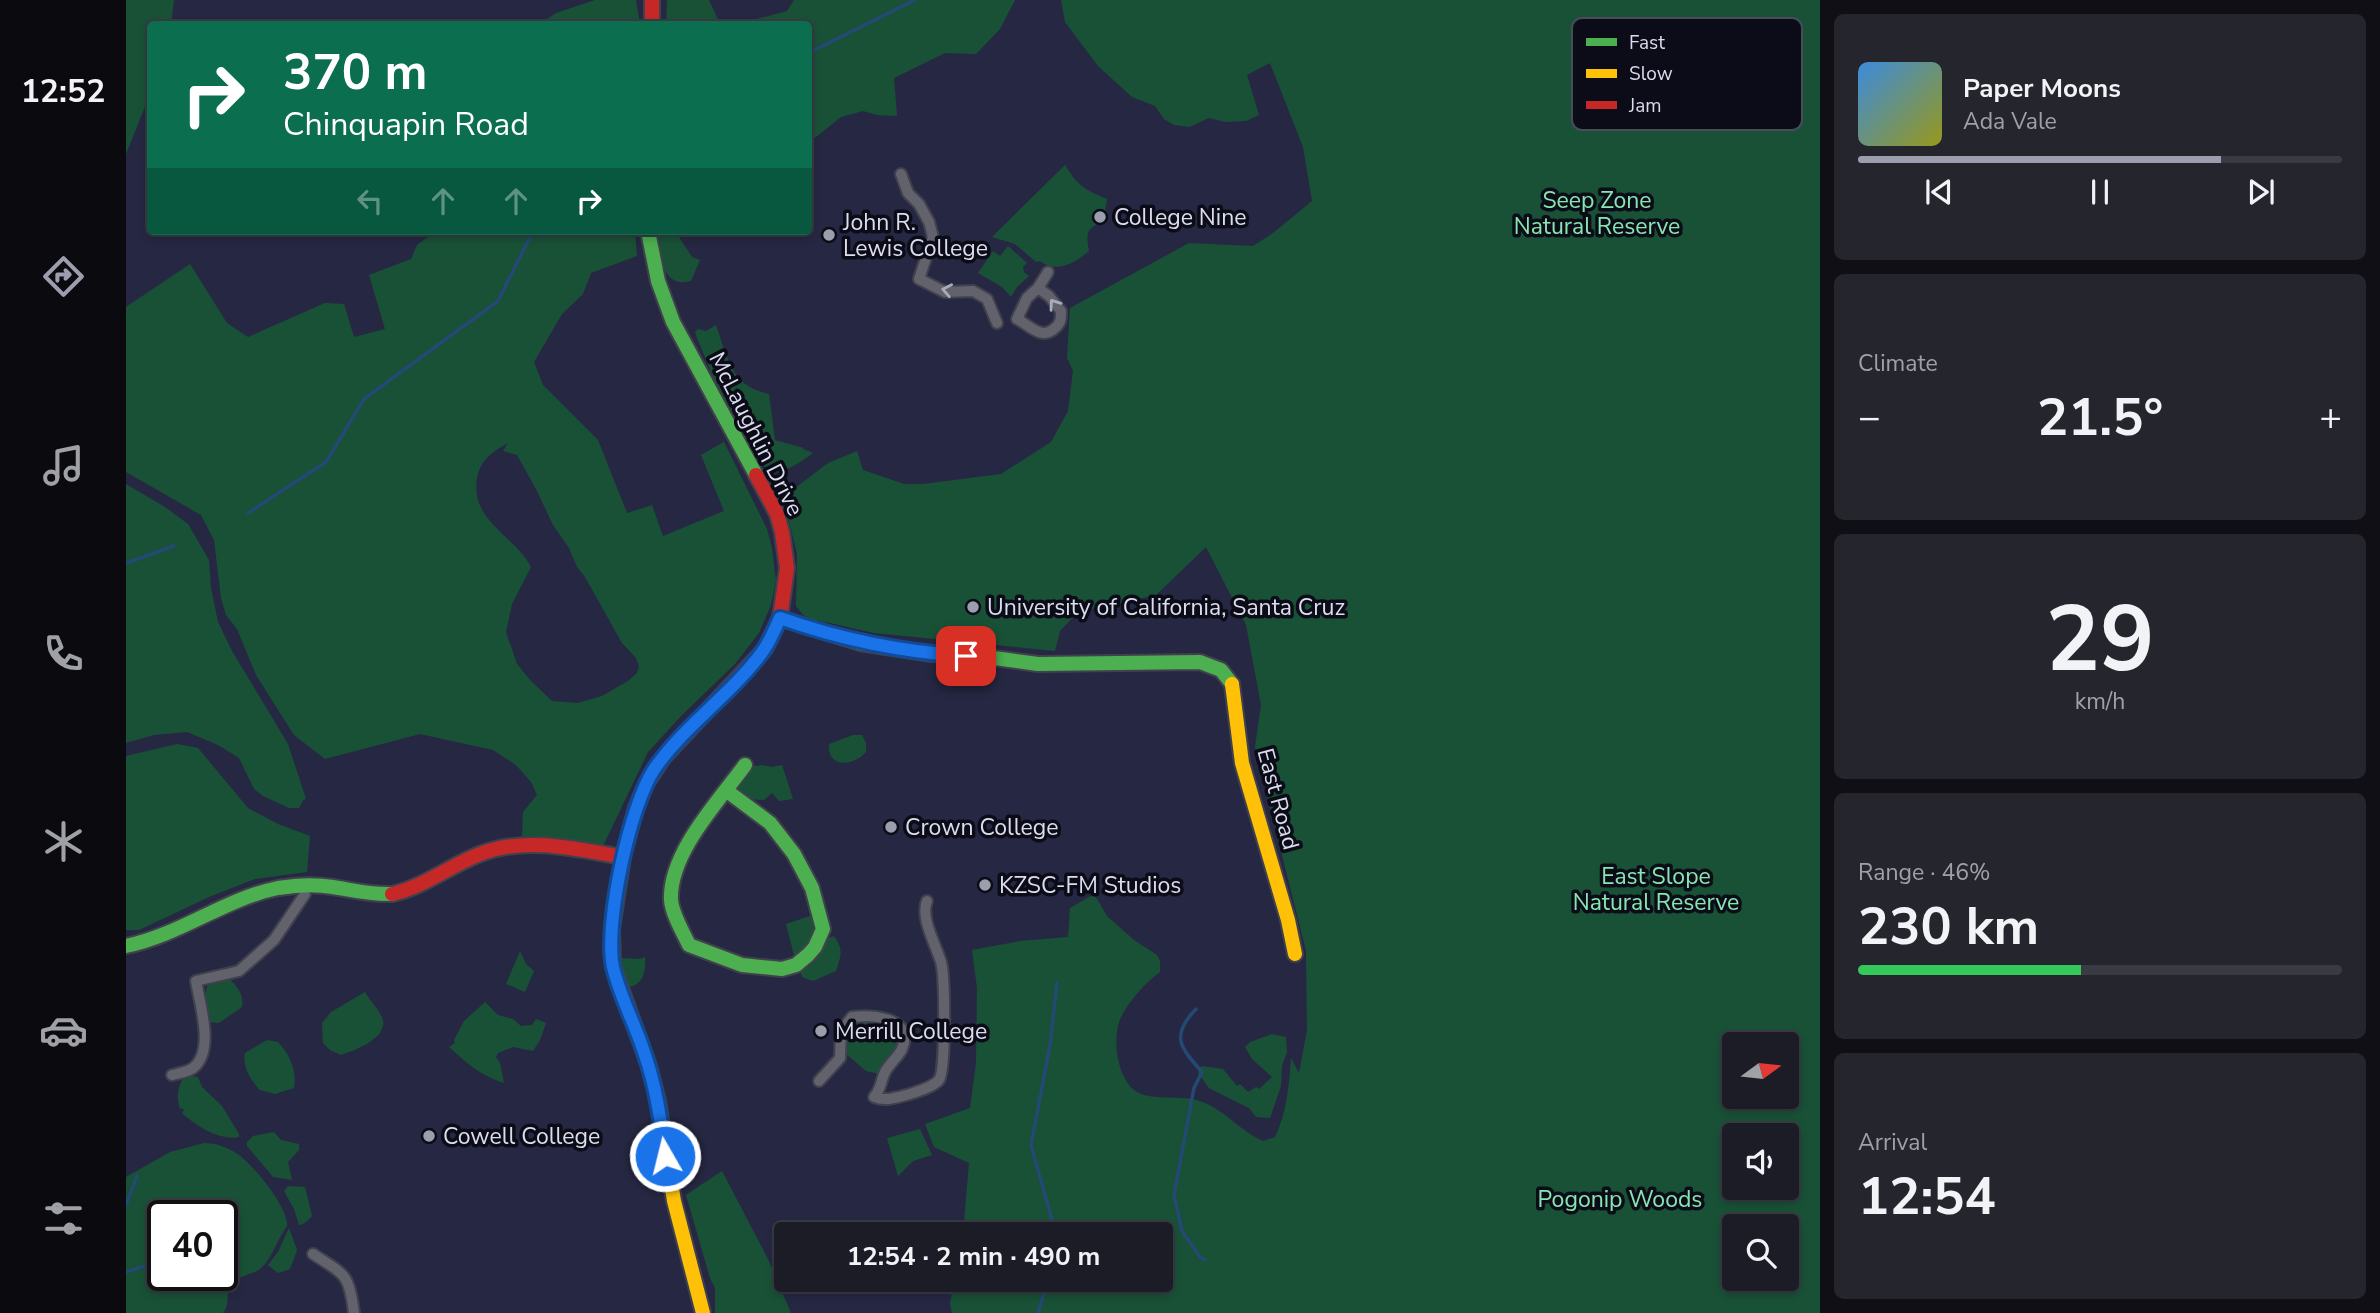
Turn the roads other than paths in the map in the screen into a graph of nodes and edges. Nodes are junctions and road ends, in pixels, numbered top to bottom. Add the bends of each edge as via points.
1 (652, 0) edge
2 (652, 21) edge
3 (901, 174) dead end
4 (649, 235) edge
5 (1048, 272) dead end
6 (1038, 288) junction
7 (996, 323) dead end
8 (780, 618) junction
9 (745, 765) dead end
10 (727, 791) junction
11 (624, 857) junction
12 (305, 894) dead end
13 (927, 901) dead end
14 (126, 946) edge
15 (1295, 954) dead end
16 (172, 1075) dead end
17 (819, 1081) dead end
18 (313, 1254) dead end
19 (354, 1313) edge
20 (703, 1313) edge

1 - 2 street
7 -> 3 street via 987,299 972,291 945,292 919,279 933,237
4 - 8 street, McLaughlin Drive via 657,281 673,322 777,514 788,568
5 - 6 street
6 -> 6 street via 1017,319 1039,333 1051,332 1061,318 1059,306
8 - 11 street, McLaughlin Drive via 752,665 654,770 636,807
8 - 15 street, East Road via 860,643 932,654 1038,664 1210,664 1230,678 1242,763
9 - 10 street
10 - 10 street via 770,823 812,888 823,929 815,947 796,965 782,969 742,965 689,945 674,915 672,877 684,848
11 - 14 street via 531,845 502,847 398,892 313,886 265,891 179,930
11 - 20 street, McLaughlin Drive via 612,929 613,966 656,1094 671,1188
12 - 16 street via 274,940 239,971 196,981 207,1042 197,1065
13 - 17 street via 925,919 944,976 943,1073 937,1082 919,1091 886,1100 874,1097 904,1042 898,1023 867,1016 852,1017 841,1031 840,1058
18 - 19 street via 345,1275

